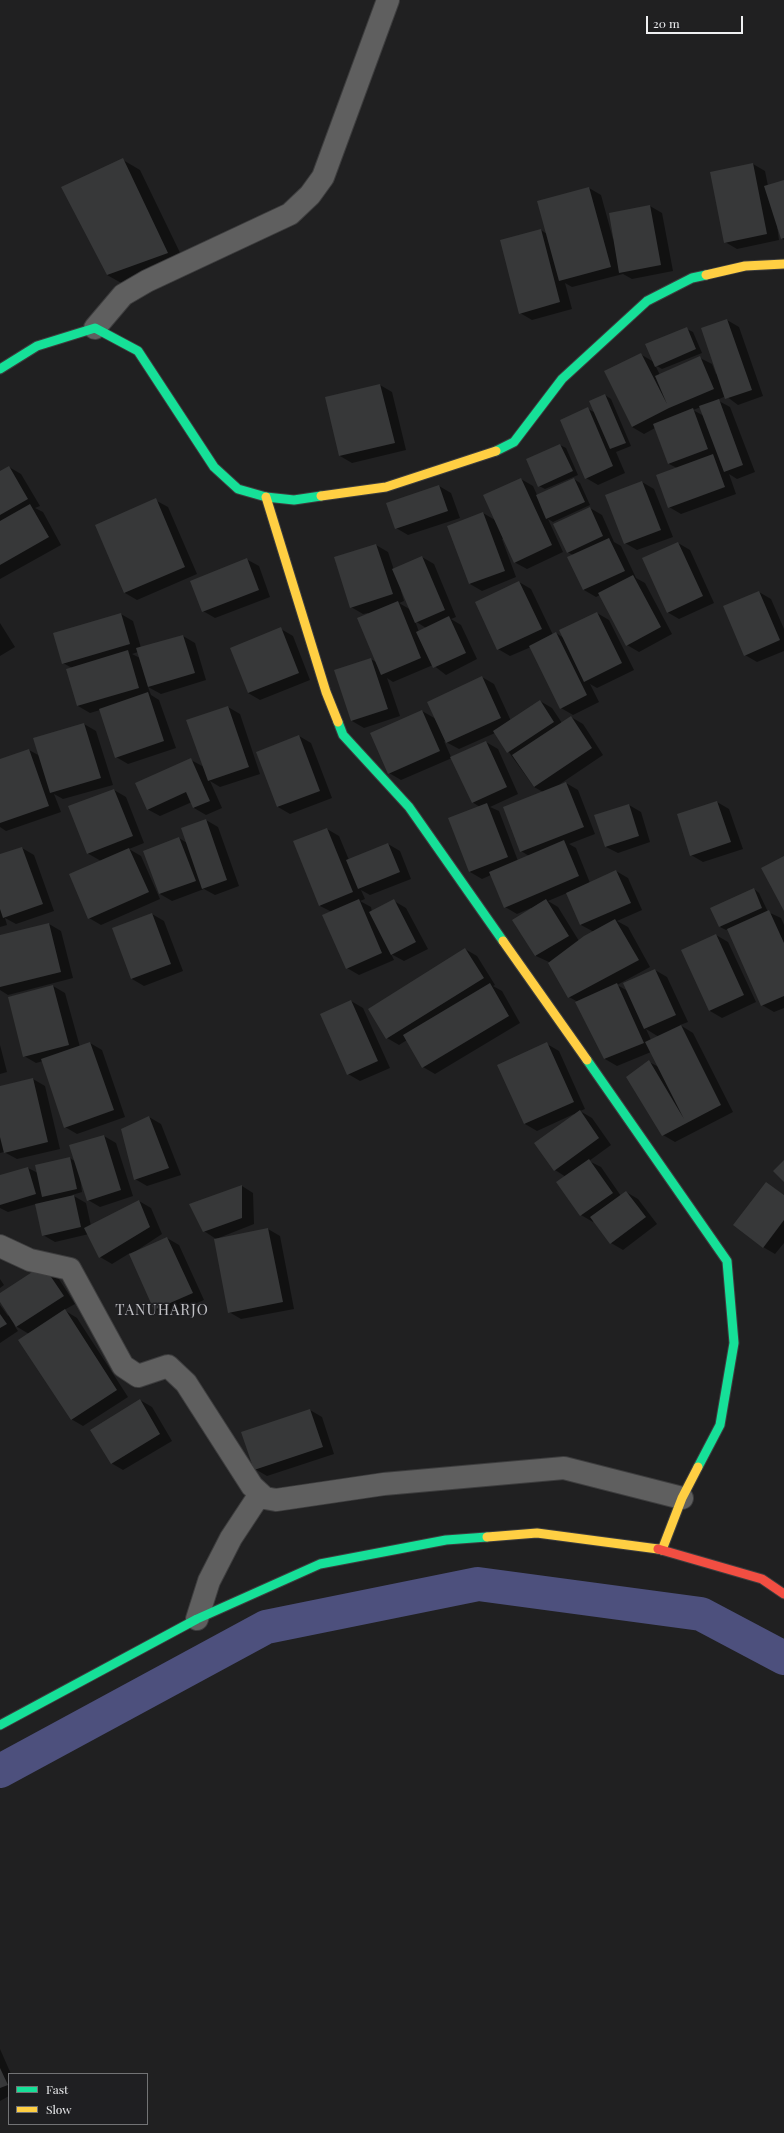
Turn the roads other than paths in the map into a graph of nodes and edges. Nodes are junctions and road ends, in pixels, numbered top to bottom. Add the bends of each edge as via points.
1 (388, 0) edge
2 (784, 264) edge
3 (96, 328) junction
4 (0, 369) edge
5 (266, 497) junction
6 (0, 1246) edge
7 (260, 1494) junction
8 (682, 1498) junction
9 (662, 1550) junction
10 (784, 1594) edge
11 (197, 1619) junction
12 (0, 1725) edge

1 - 3 street via 323,177 310,195 290,214 122,295
2 - 5 street via 745,266 692,278 647,301 562,379 514,442 489,455 386,487 294,500
3 - 4 street via 37,346
3 - 5 street via 138,351 214,467 238,489
5 - 8 street via 326,692 343,735 409,807 727,1261 734,1343 720,1425
6 - 7 street via 30,1260 70,1269 123,1366 138,1376 168,1366 186,1383 252,1486
7 - 8 street via 276,1500 384,1484 564,1468
7 - 11 street via 231,1538 209,1581
8 - 9 street
9 - 10 street via 762,1579
9 - 11 street via 537,1533 446,1540 320,1564
11 - 12 street

